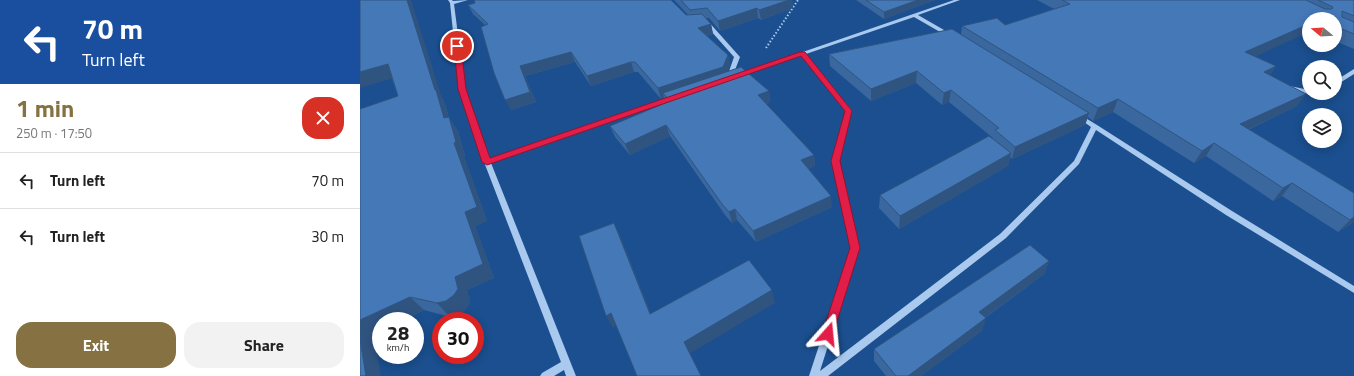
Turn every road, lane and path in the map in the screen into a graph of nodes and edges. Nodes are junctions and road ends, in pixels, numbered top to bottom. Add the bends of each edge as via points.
1 (466, 0) edge
2 (798, 0) edge
3 (958, 0) edge
4 (451, 2) edge
5 (914, 15) junction
6 (699, 22) edge
7 (955, 38) edge
8 (803, 53) junction
9 (752, 71) junction
10 (1354, 71) edge
11 (729, 78) junction
12 (1342, 79) edge
13 (722, 81) edge
14 (1282, 86) edge
15 (1302, 91) edge
16 (678, 96) edge
17 (1075, 113) edge
18 (1095, 126) junction
19 (487, 162) junction
20 (1354, 290) edge
21 (566, 364) junction
22 (545, 376) edge
23 (571, 376) edge
24 (814, 376) edge
25 (822, 376) edge

1 - 4 street
2 - 9 path
3 - 5 street
4 - 19 street via 462,89
5 - 7 street
5 - 8 street
6 - 11 street via 706,20 736,57
8 - 9 street
8 - 24 street via 848,111 835,161 855,248
9 - 11 street
10 - 12 street
11 - 13 street
14 - 15 street
16 - 19 street
17 - 18 street
18 - 20 street
18 - 25 street via 1077,162 1003,236
19 - 21 street
21 - 22 street
21 - 23 street

